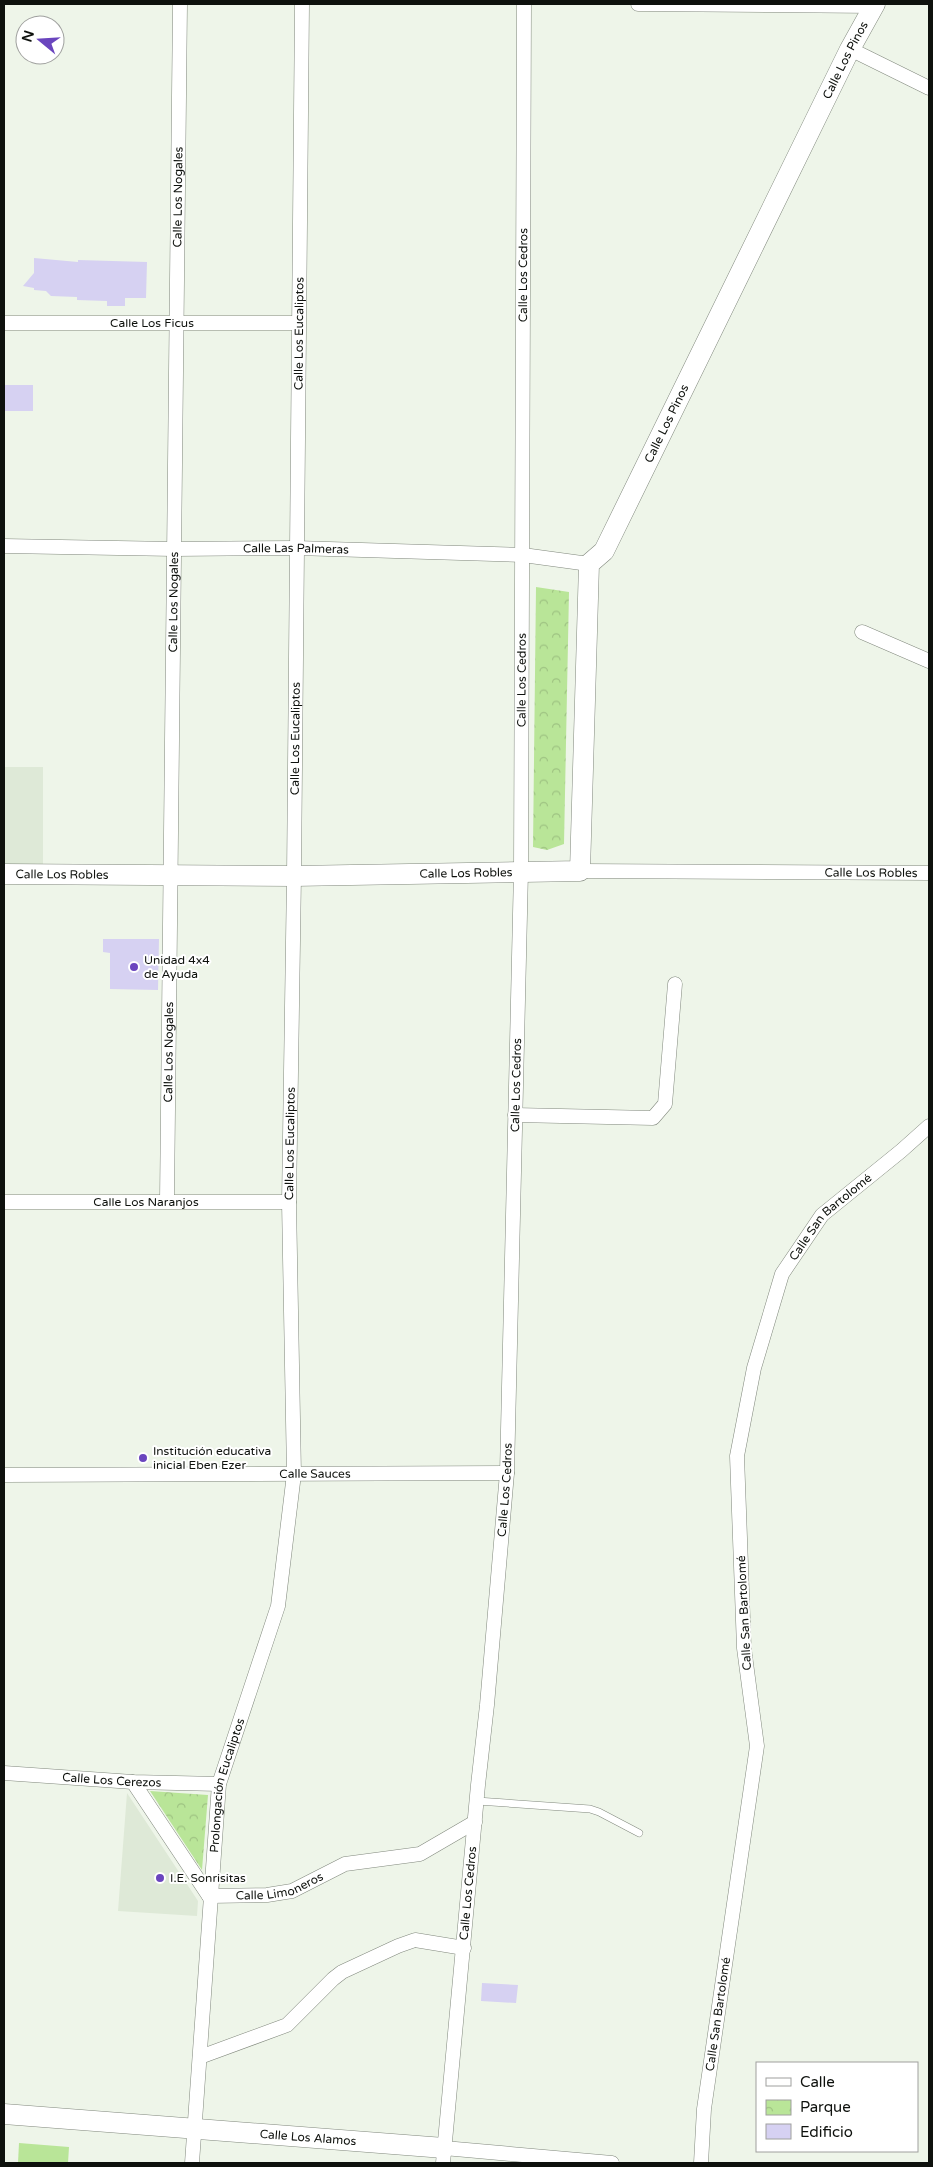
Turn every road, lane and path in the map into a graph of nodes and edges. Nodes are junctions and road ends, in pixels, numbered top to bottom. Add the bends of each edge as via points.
1 (180, 4) edge
2 (302, 4) edge
3 (524, 4) edge
4 (638, 4) edge
5 (875, 5) edge
6 (850, 49) junction
7 (929, 88) edge
8 (4, 323) edge
9 (176, 323) junction
10 (298, 323) junction
11 (4, 546) edge
12 (296, 548) junction
13 (174, 549) junction
14 (523, 555) junction
15 (589, 564) junction
16 (862, 632) dead end
17 (929, 661) edge
18 (521, 871) junction
19 (580, 871) junction
20 (929, 873) edge
21 (4, 874) edge
22 (170, 875) junction
23 (294, 876) junction
24 (675, 984) dead end
25 (515, 1115) junction
26 (929, 1126) edge
27 (166, 1201) junction
28 (4, 1202) edge
29 (290, 1202) junction
30 (507, 1473) junction
31 (294, 1474) junction
32 (4, 1475) edge
33 (4, 1773) edge
34 (133, 1782) junction
35 (219, 1784) junction
36 (477, 1801) junction
37 (475, 1822) junction
38 (639, 1833) dead end
39 (209, 1896) junction
40 (464, 1948) junction
41 (200, 2056) junction
42 (4, 2114) edge
43 (195, 2128) junction
44 (443, 2156) edge
45 (192, 2163) edge
46 (612, 2163) edge
47 (701, 2163) edge

1 - 9 street, Calle Los Nogales
2 - 10 street, Calle Los Eucaliptos
3 - 14 street, Calle Los Cedros
4 - 5 street
5 - 6 street, Calle Los Pinos
6 - 7 street
6 - 15 street, Calle Los Pinos via 604,551
8 - 9 street, Calle Los Ficus
9 - 10 street, Calle Los Ficus
9 - 13 street, Calle Los Nogales
10 - 12 street, Calle Los Eucaliptos
11 - 13 street, Calle Las Palmeras
12 - 13 street, Calle Las Palmeras
12 - 14 street, Calle Las Palmeras
12 - 23 street, Calle Los Eucaliptos
13 - 22 street, Calle Los Nogales
14 - 15 street, Calle Las Palmeras
14 - 18 street, Calle Los Cedros
15 - 19 street
16 - 17 street
18 - 19 street, Calle Los Robles
18 - 23 street, Calle Los Robles
18 - 25 street, Calle Los Cedros
19 - 20 street, Calle Los Robles
21 - 22 street, Calle Los Robles
22 - 23 street, Calle Los Robles
22 - 27 street, Calle Los Nogales
23 - 29 street, Calle Los Eucaliptos
24 - 25 street via 665,1104 653,1118
25 - 30 street, Calle Los Cedros
26 - 47 street, Calle San Bartolomé via 822,1215 782,1274 754,1368 737,1456 744,1648 757,1746 704,2109
27 - 28 street, Calle Los Naranjos
27 - 29 street, Calle Los Naranjos
29 - 31 street, Calle Los Eucaliptos
30 - 31 street, Calle Sauces
30 - 36 street, Calle Los Cedros
31 - 32 street, Calle Sauces
31 - 35 street, Prolongación Eucaliptos via 278,1606
33 - 34 street, Calle Los Cerezos
34 - 35 street, Calle Los Cerezos
34 - 39 street
35 - 39 street, Prolongación Eucaliptos
36 - 37 street, Calle Los Cedros
36 - 38 lane via 590,1809
37 - 39 street, Calle Limoneros via 420,1854 345,1864 292,1891
37 - 40 street, Calle Los Cedros
39 - 41 street, Prolongación Eucaliptos
40 - 41 street via 415,1940 398,1946 332,1979 287,2025
40 - 44 street, Calle Los Cedros
41 - 43 street, Prolongación Eucaliptos
42 - 43 street, Calle Los Alamos
43 - 44 street, Calle Los Alamos
43 - 45 street, Prolongación Eucaliptos
44 - 46 street, Calle Los Alamos

